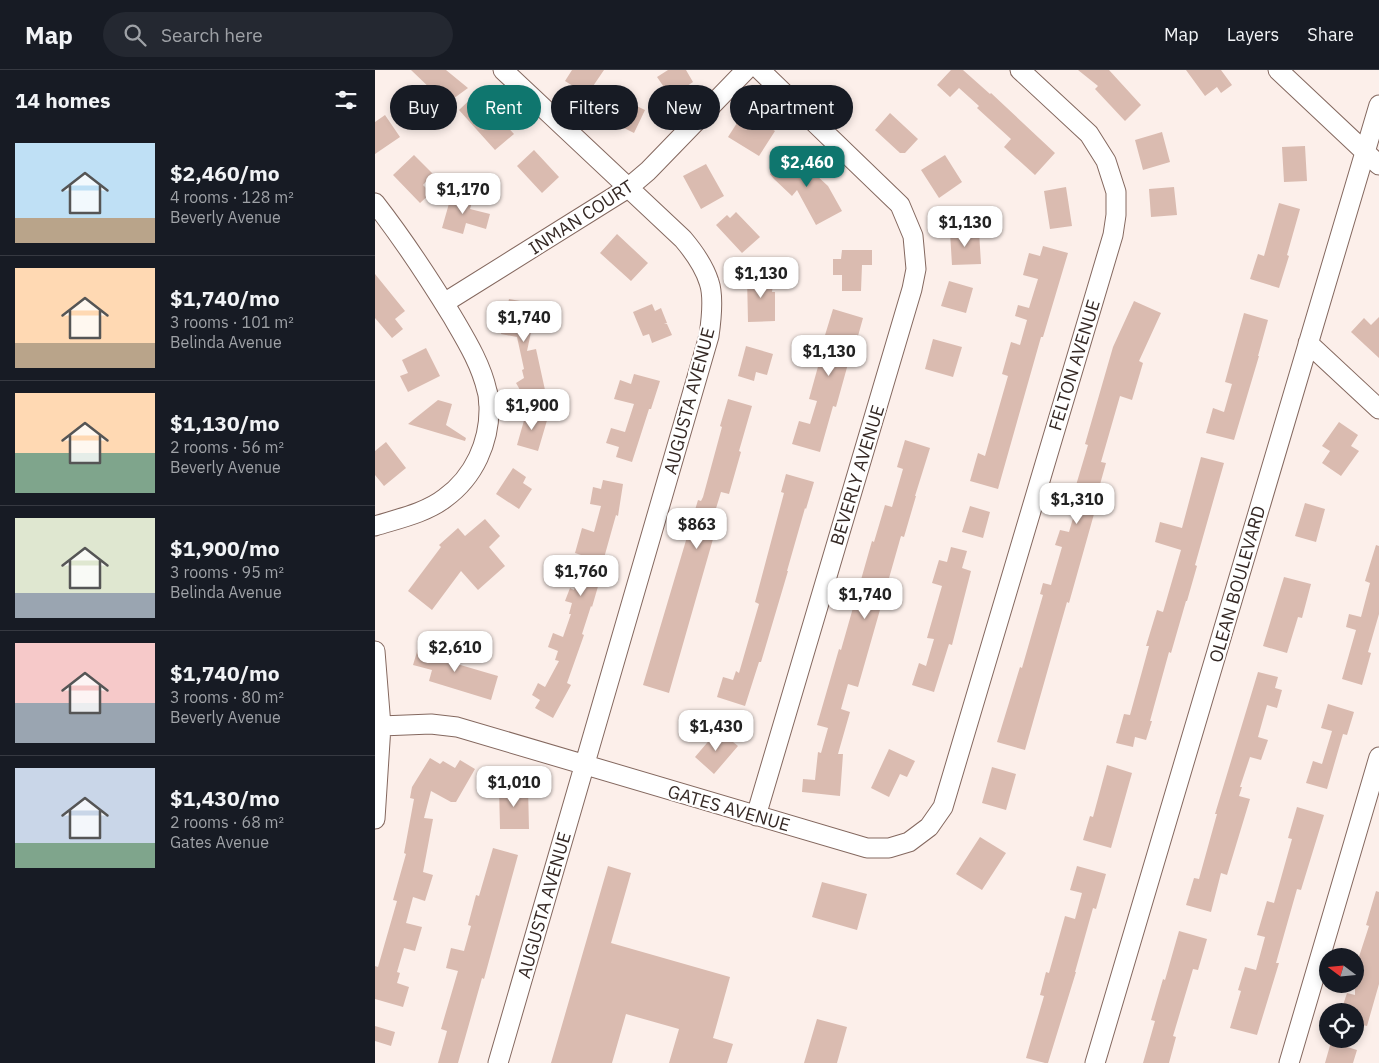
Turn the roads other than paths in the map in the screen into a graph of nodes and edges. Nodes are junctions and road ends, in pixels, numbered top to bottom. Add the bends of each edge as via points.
1 (503, 70) edge
2 (746, 70) edge
3 (760, 70) edge
4 (1020, 70) edge
5 (1278, 70) edge
6 (1379, 105) edge
7 (1372, 159) edge
8 (628, 188) junction
9 (375, 203) edge
10 (444, 303) junction
11 (1308, 343) junction
12 (1379, 409) edge
13 (375, 526) edge
14 (375, 651) edge
15 (979, 688) joint
16 (381, 726) junction
17 (1379, 757) edge
18 (585, 766) junction
19 (755, 816) junction
20 (375, 819) edge
21 (498, 1063) edge
22 (1095, 1063) edge
23 (1289, 1063) edge

1 - 8 street, AUGUSTA AVENUE
2 - 8 street, INMAN COURT
3 - 19 street, BEVERLY AVENUE via 900,205 913,236 915,269 912,289
4 - 15 street, FELTON AVENUE via 1089,134 1107,160 1116,192 1116,215 1113,235
5 - 7 street
6 - 7 street, OLEAN BOULEVARD
7 - 11 street, OLEAN BOULEVARD
8 - 10 street, INMAN COURT
8 - 18 street, AUGUSTA AVENUE via 695,253 710,283 711,320
9 - 10 street via 422,266
10 - 13 street via 479,366 488,393 489,421 483,450 467,477 445,499 420,512
11 - 12 street
11 - 22 street, OLEAN BOULEVARD
14 - 16 street
15 - 19 street, GATES AVENUE via 943,807 929,828 909,842 889,848 867,848
16 - 18 street, GATES AVENUE via 431,724 457,727
16 - 20 street
17 - 23 street
18 - 19 street, GATES AVENUE
18 - 21 street, AUGUSTA AVENUE

